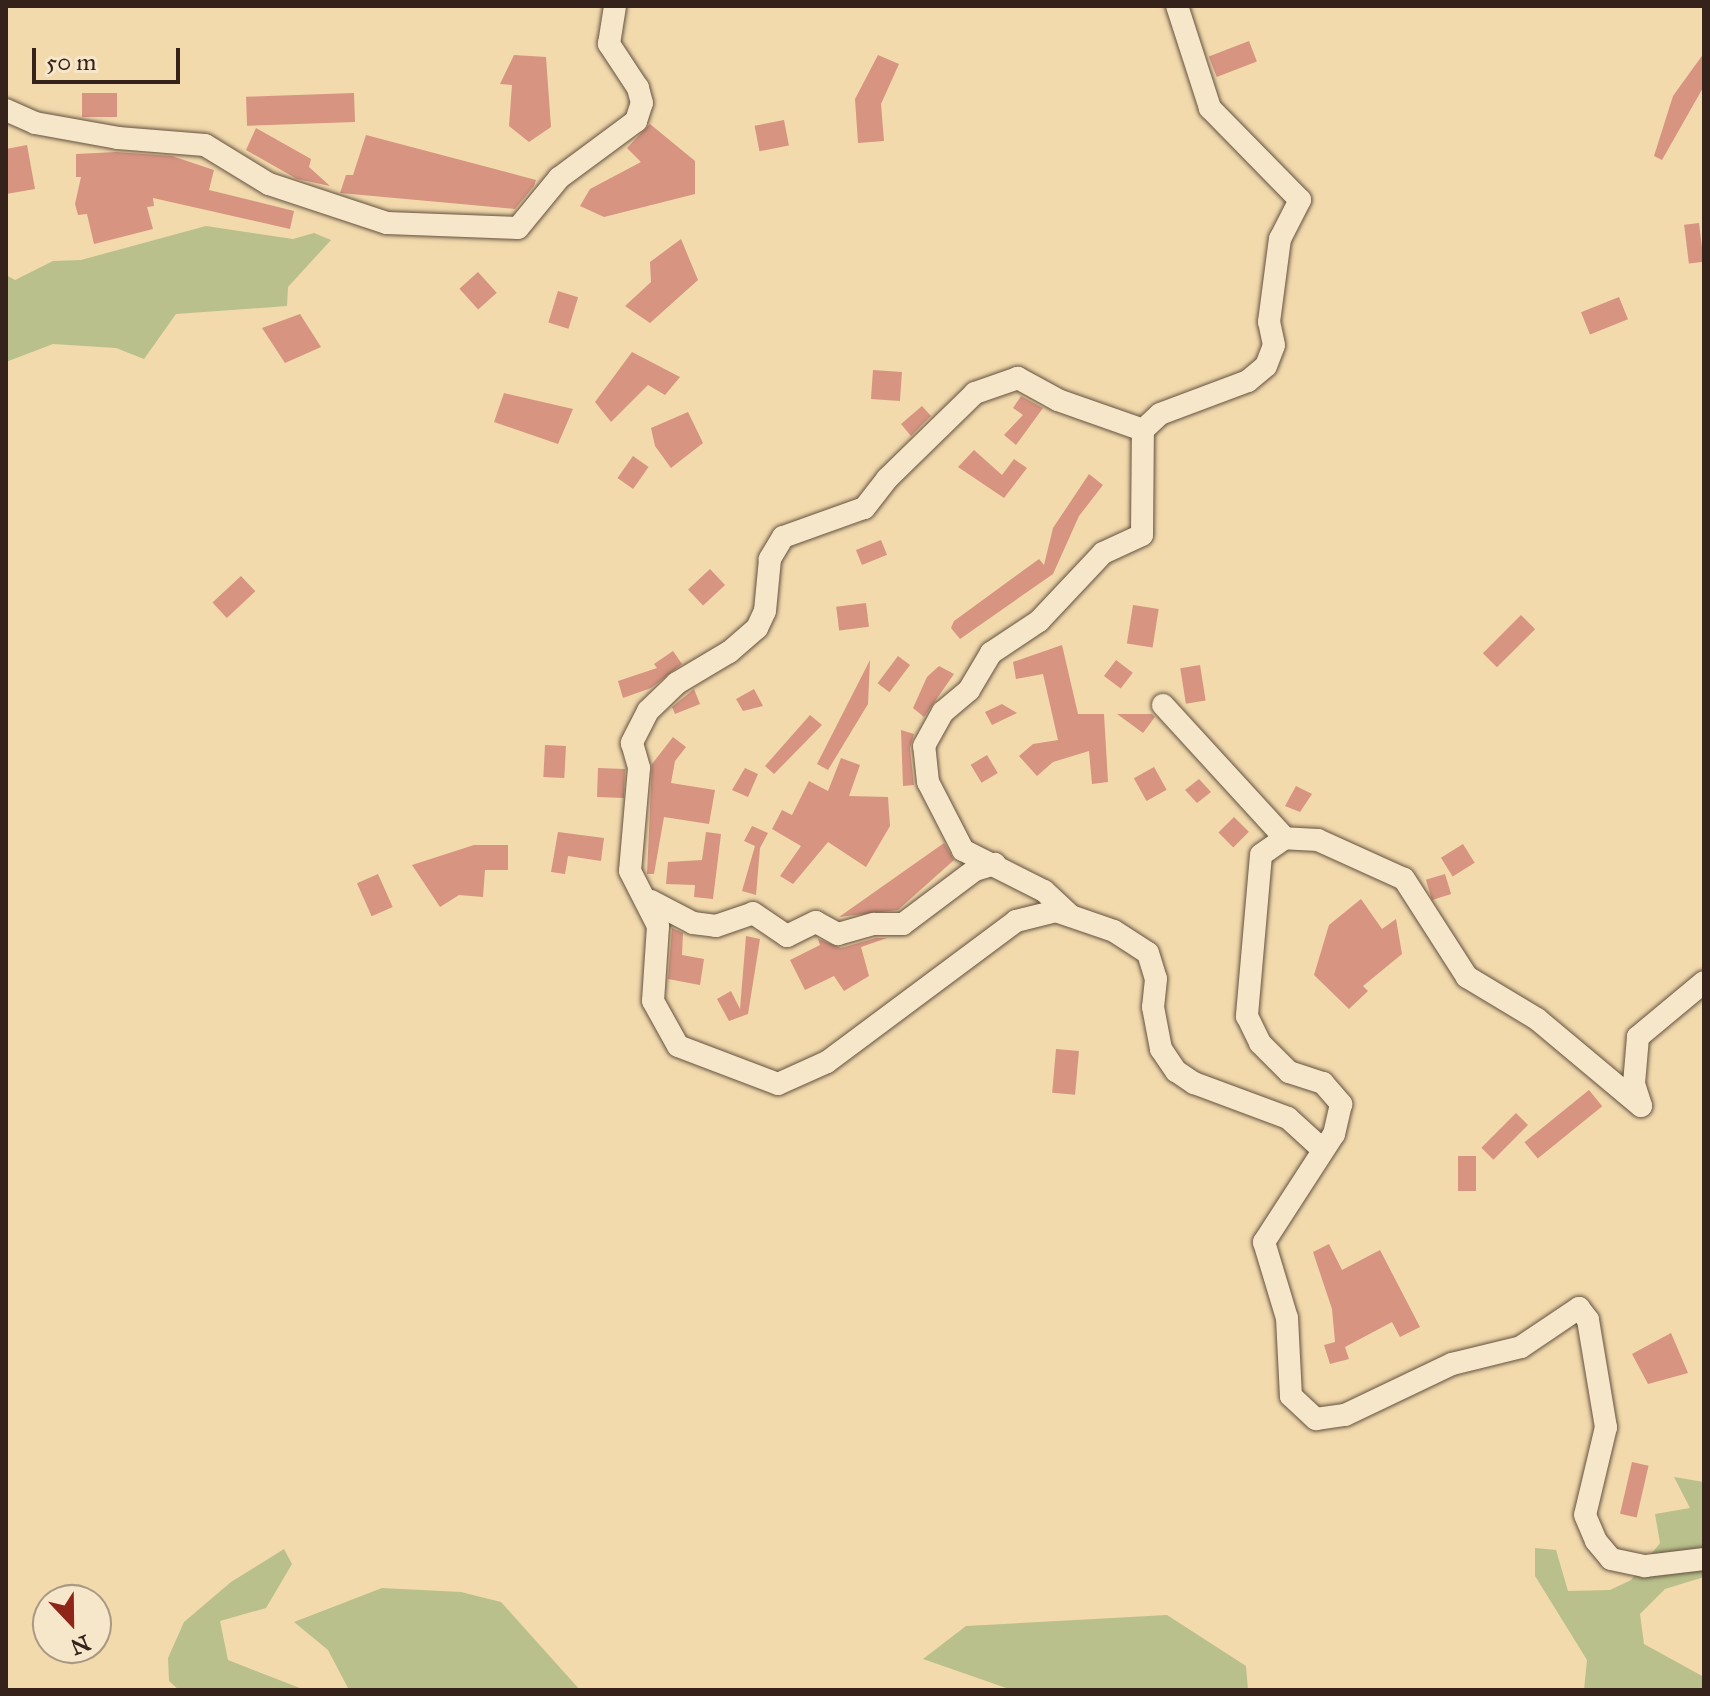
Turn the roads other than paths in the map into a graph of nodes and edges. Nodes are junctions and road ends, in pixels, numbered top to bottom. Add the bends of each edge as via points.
1 (615, 6) edge
2 (1177, 6) edge
3 (6, 110) edge
4 (1143, 430) junction
5 (1163, 705) dead end
6 (1285, 838) junction
7 (995, 864) junction
8 (651, 901) dead end
9 (1071, 917) junction
10 (1704, 982) edge
11 (1323, 1150) junction
12 (1704, 1559) edge

1 - 3 street via 609,44 638,88 642,103 636,121 559,178 518,228 488,231 387,223 269,184 205,145 118,138 35,123
2 - 4 street via 1210,108 1300,200 1280,239 1269,322 1274,345 1266,366 1248,381 1160,414
4 - 7 street via 1142,535 1103,553 1039,621 991,653 924,746 928,782 963,850
4 - 9 street via 1058,400 1018,378 975,393 864,508 783,537 770,559 765,611 757,628 677,683 648,711 632,743 639,768 630,871 658,926 653,1001 678,1046 778,1084 827,1062 1016,921 1056,911
5 - 6 street
6 - 10 street via 1318,840 1404,879 1467,977 1537,1019 1641,1106 1634,1084 1638,1037
6 - 11 street via 1261,855 1247,1016 1260,1043 1289,1072 1323,1083 1341,1104 1334,1134
7 - 8 street via 975,870 903,924 874,924 838,934 816,922 787,936 753,913 716,926 693,923
7 - 9 street via 1044,891
9 - 11 street via 1114,931 1148,953 1156,979 1153,1007 1161,1049 1176,1071 1204,1088 1288,1118
11 - 12 street via 1264,1242 1287,1318 1291,1396 1305,1412 1316,1419 1345,1415 1452,1364 1521,1347 1579,1308 1588,1320 1606,1427 1585,1515 1596,1541 1611,1559 1645,1566

